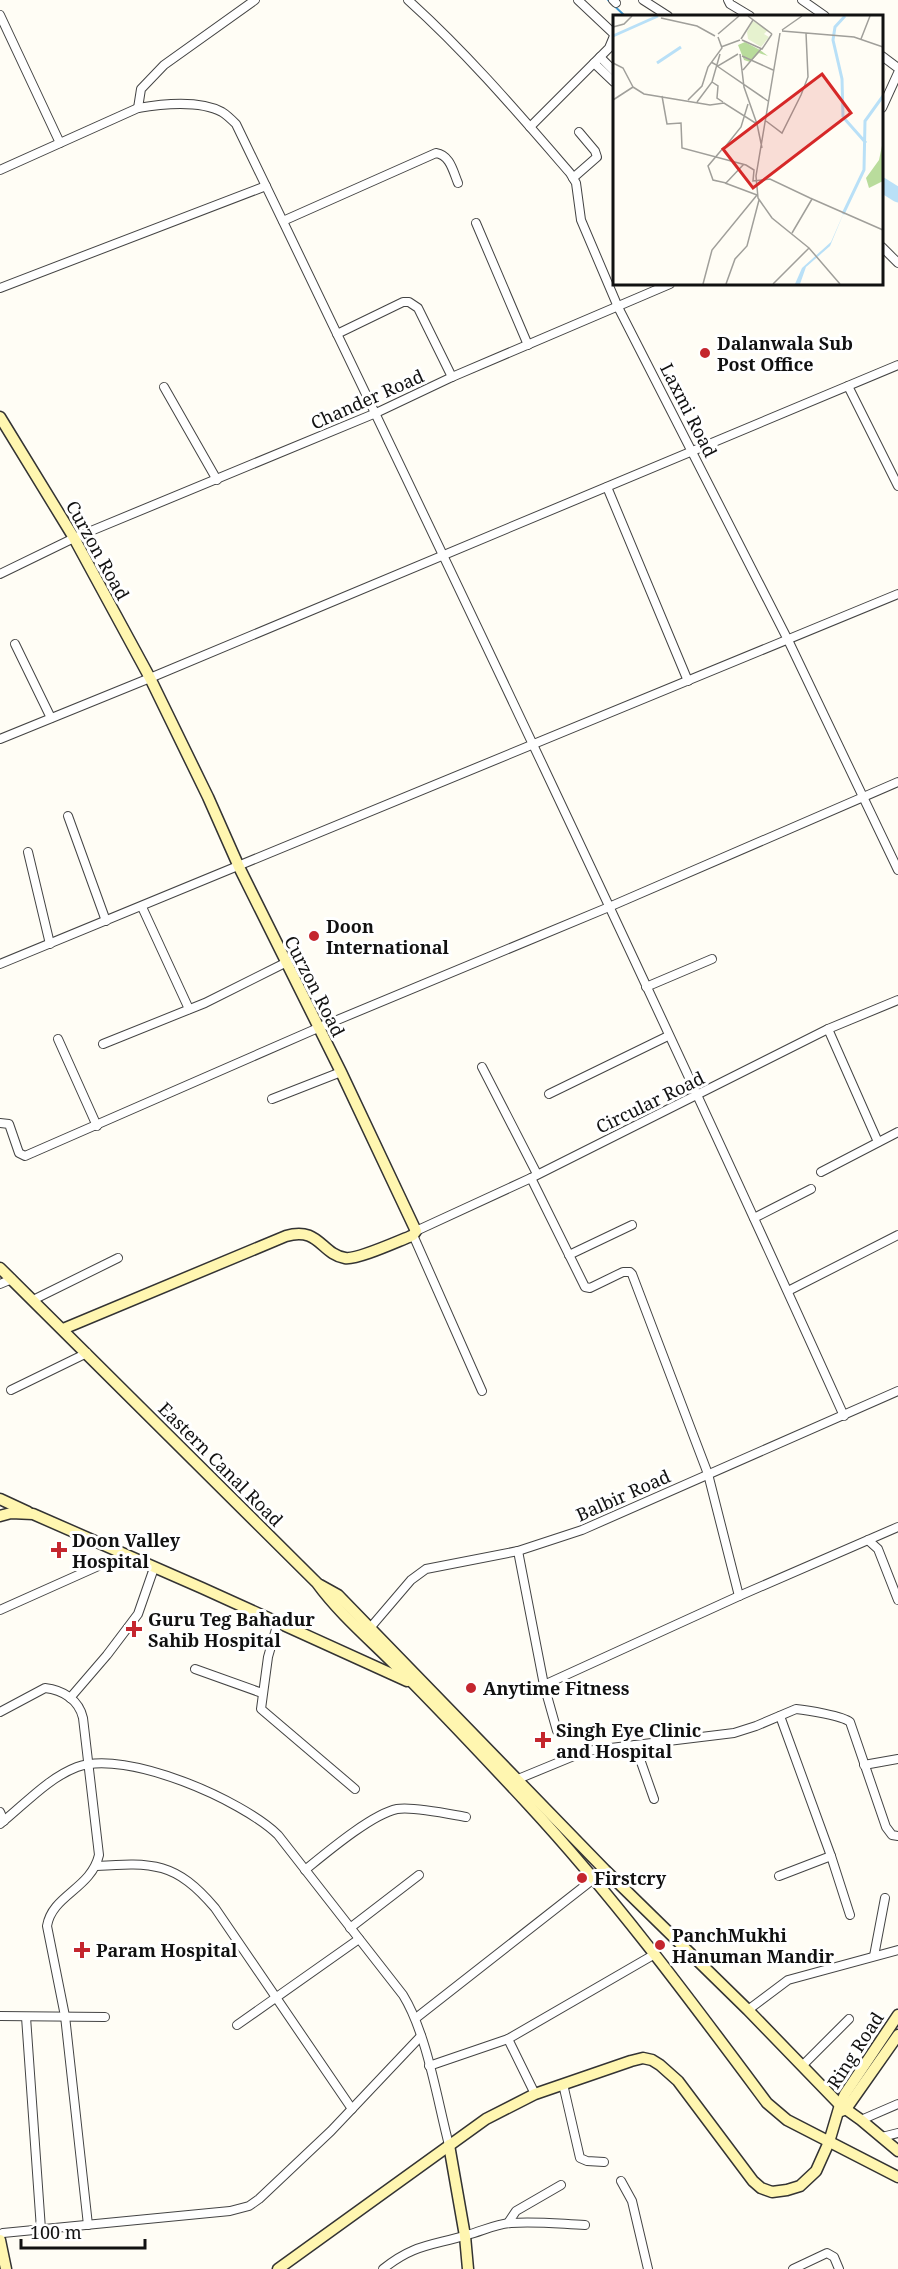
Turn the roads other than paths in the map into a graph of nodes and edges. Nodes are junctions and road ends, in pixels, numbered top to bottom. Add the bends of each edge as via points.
1 (408, 0) edge
2 (578, 0) edge
3 (643, 0) edge
4 (728, 0) edge
5 (252, 1) edge
6 (805, 1) edge
7 (0, 15) edge
8 (666, 15) edge
9 (748, 15) edge
10 (824, 15) edge
11 (613, 33) edge
12 (613, 42) edge
13 (883, 57) edge
14 (597, 60) junction
15 (898, 68) edge
16 (613, 70) edge
17 (898, 73) edge
18 (613, 80) edge
19 (883, 106) edge
20 (138, 108) junction
21 (530, 127) junction
22 (579, 132) dead end
23 (60, 142) junction
24 (0, 170) edge
25 (573, 178) junction
26 (458, 183) dead end
27 (266, 186) junction
28 (283, 220) junction
29 (476, 223) dead end
30 (883, 247) edge
31 (898, 263) edge
32 (668, 285) edge
33 (0, 288) edge
34 (618, 307) junction
35 (337, 334) junction
36 (528, 345) junction
37 (898, 365) edge
38 (452, 377) junction
39 (848, 386) junction
40 (164, 387) dead end
41 (376, 413) junction
42 (0, 417) edge
43 (693, 451) junction
44 (217, 480) junction
45 (898, 486) edge
46 (607, 487) junction
47 (74, 538) junction
48 (442, 555) junction
49 (0, 574) edge
50 (898, 594) edge
51 (788, 640) junction
52 (15, 644) dead end
53 (150, 678) junction
54 (687, 681) junction
55 (51, 718) junction
56 (0, 739) edge
57 (533, 745) junction
58 (898, 782) edge
59 (862, 798) junction
60 (68, 816) dead end
61 (28, 852) dead end
62 (239, 867) junction
63 (898, 870) edge
64 (142, 907) junction
65 (609, 907) junction
66 (106, 921) junction
67 (50, 944) junction
68 (712, 959) dead end
69 (285, 963) junction
70 (0, 964) edge
71 (646, 987) junction
72 (898, 1000) edge
73 (189, 1009) junction
74 (318, 1029) junction
75 (828, 1029) junction
76 (668, 1036) junction
77 (58, 1039) dead end
78 (103, 1044) dead end
79 (482, 1067) dead end
80 (341, 1072) junction
81 (549, 1094) dead end
82 (697, 1095) junction
83 (272, 1099) dead end
84 (0, 1123) edge
85 (97, 1126) junction
86 (898, 1132) edge
87 (878, 1142) junction
88 (821, 1172) dead end
89 (534, 1176) junction
90 (811, 1189) dead end
91 (754, 1218) junction
92 (632, 1225) dead end
93 (414, 1233) junction
94 (898, 1235) edge
95 (569, 1255) junction
96 (118, 1258) dead end
97 (0, 1268) edge
98 (12, 1280) junction
99 (0, 1284) edge
100 (788, 1291) junction
101 (33, 1300) junction
102 (63, 1329) junction
103 (87, 1353) junction
104 (11, 1390) dead end
105 (482, 1391) dead end
106 (898, 1391) edge
107 (844, 1416) junction
108 (708, 1474) junction
109 (0, 1499) edge
110 (33, 1514) junction
111 (0, 1516) edge
112 (898, 1527) edge
113 (868, 1540) junction
114 (518, 1551) junction
115 (123, 1555) junction
116 (154, 1568) junction
117 (317, 1584) junction
118 (739, 1596) junction
119 (898, 1600) edge
120 (0, 1610) edge
121 (278, 1623) junction
122 (370, 1628) junction
123 (195, 1669) dead end
124 (418, 1683) junction
125 (544, 1685) junction
126 (262, 1693) junction
127 (70, 1698) junction
128 (0, 1712) edge
129 (780, 1716) junction
130 (557, 1731) dead end
131 (635, 1745) junction
132 (898, 1759) edge
133 (88, 1764) junction
134 (864, 1765) junction
135 (513, 1782) junction
136 (355, 1789) dead end
137 (654, 1799) dead end
138 (0, 1812) edge
139 (466, 1817) dead end
140 (2, 1822) edge
141 (898, 1836) edge
142 (831, 1856) junction
143 (96, 1866) junction
144 (305, 1870) junction
145 (605, 1870) junction
146 (419, 1875) dead end
147 (779, 1876) dead end
148 (595, 1880) junction
149 (885, 1898) dead end
150 (850, 1915) dead end
151 (350, 1928) junction
152 (359, 1939) junction
153 (898, 1950) edge
154 (655, 1954) junction
155 (874, 1956) junction
156 (276, 1997) junction
157 (748, 2010) junction
158 (898, 2015) edge
159 (0, 2016) edge
160 (65, 2016) junction
161 (26, 2017) junction
162 (105, 2017) dead end
163 (416, 2018) junction
164 (849, 2019) dead end
165 (237, 2025) dead end
166 (898, 2035) edge
167 (421, 2036) junction
168 (508, 2039) junction
169 (429, 2066) junction
170 (802, 2066) junction
171 (563, 2084) junction
172 (535, 2094) junction
173 (898, 2104) edge
174 (352, 2109) junction
175 (842, 2109) junction
176 (861, 2120) junction
177 (898, 2133) edge
178 (882, 2137) junction
179 (829, 2142) junction
180 (449, 2145) junction
181 (898, 2151) edge
182 (604, 2162) dead end
183 (898, 2177) edge
184 (621, 2181) dead end
185 (561, 2185) dead end
186 (508, 2223) junction
187 (88, 2225) junction
188 (585, 2225) dead end
189 (41, 2229) junction
190 (1, 2234) edge
191 (465, 2236) junction
192 (6, 2269) edge
193 (278, 2269) edge
194 (382, 2269) edge
195 (468, 2269) edge
196 (648, 2269) edge
197 (793, 2269) edge
198 (839, 2269) edge

1 - 21 street, Laxmi Road via 472,61
2 - 11 street
3 - 8 street
4 - 9 street
5 - 20 street via 164,65 146,82
6 - 10 street
7 - 23 street
12 - 14 street
13 - 15 street
14 - 16 street
14 - 18 street
14 - 21 street
17 - 19 street
20 - 23 street
20 - 27 street via 162,104 210,107 224,112 236,124
21 - 25 street, Laxmi Road
22 - 25 street via 597,157
23 - 24 street
25 - 34 street, Laxmi Road via 581,220
26 - 28 street via 448,159 436,153
27 - 28 street
27 - 33 street
28 - 35 street
29 - 36 street
30 - 31 street
32 - 34 street, Chander Road
34 - 36 street, Chander Road
34 - 43 street, Laxmi Road
35 - 38 street via 409,302 418,308
35 - 41 street
36 - 38 street, Chander Road
37 - 39 street
38 - 41 street, Chander Road
39 - 43 street
39 - 45 street
40 - 44 street
41 - 44 street, Chander Road
41 - 48 street
42 - 47 street, Curzon Road
43 - 46 street
43 - 51 street, Laxmi Road
44 - 47 street, Chander Road
46 - 48 street
46 - 54 street
47 - 49 street, Chander Road
47 - 53 street, Curzon Road
48 - 53 street
48 - 57 street
50 - 51 street
51 - 54 street
51 - 59 street, Laxmi Road
52 - 55 street
53 - 55 street
53 - 62 street, Curzon Road
54 - 57 street
55 - 56 street
57 - 62 street
57 - 65 street
58 - 59 street
59 - 63 street, Laxmi Road
59 - 65 street
60 - 66 street
61 - 67 street
62 - 64 street
62 - 69 street, Curzon Road
64 - 66 street
64 - 73 street
65 - 71 street
65 - 74 street
66 - 67 street
67 - 70 street
68 - 71 street
69 - 73 street
69 - 74 street, Curzon Road
71 - 76 street
72 - 75 street, Circular Road
73 - 78 street
74 - 80 street, Curzon Road
74 - 85 street
75 - 82 street, Circular Road
75 - 87 street
76 - 81 street
76 - 82 street
77 - 85 street
79 - 89 street
80 - 83 street
80 - 93 street, Curzon Road via 415,1225
82 - 89 street, Circular Road
82 - 91 street
84 - 85 street via 9,1124 19,1153 24,1156
86 - 87 street
87 - 88 street
89 - 93 street, Circular Road
89 - 95 street
90 - 91 street
91 - 100 street
92 - 95 street
93 - 102 street via 352,1258 340,1256 305,1234 286,1236
93 - 105 street
94 - 100 street
95 - 108 street via 587,1288 623,1272 632,1274
96 - 101 street
97 - 98 street, Eastern Canal Road
98 - 99 street
98 - 101 street, Eastern Canal Road
100 - 107 street
101 - 102 street, Eastern Canal Road
102 - 103 street, Eastern Canal Road
103 - 104 street
103 - 117 street, Eastern Canal Road
106 - 107 street, Balbir Road
107 - 108 street, Balbir Road
108 - 114 street, Balbir Road via 582,1530
108 - 118 street
109 - 110 street
110 - 111 street
110 - 115 street
112 - 113 street
113 - 118 street
113 - 119 street via 878,1549
114 - 122 street, Balbir Road via 426,1569 411,1580
114 - 125 street
115 - 116 street
115 - 120 street
116 - 121 street
116 - 127 street via 138,1614
117 - 122 street via 338,1594
117 - 124 street, Eastern Canal Road via 331,1602
118 - 125 street
121 - 124 street
121 - 126 street
122 - 124 street
123 - 126 street
124 - 135 street
125 - 130 street
126 - 136 street via 263,1713
127 - 128 street via 45,1688
127 - 133 street via 81,1711
129 - 131 street via 734,1732
129 - 134 street via 796,1709 845,1718 850,1722
129 - 142 street
131 - 135 street via 586,1751
131 - 137 street
132 - 134 street
133 - 140 street via 56,1779
133 - 143 street via 99,1855
133 - 144 street via 138,1767 226,1799 267,1824
134 - 141 street via 889,1833
135 - 145 street
135 - 148 street
138 - 140 street
139 - 144 street via 398,1809 358,1830
142 - 147 street
142 - 150 street
143 - 156 street via 140,1863 159,1867 191,1885 215,1908
143 - 160 street via 48,1915 48,1936
144 - 151 street
145 - 148 street
145 - 157 street
146 - 151 street
148 - 154 street
148 - 163 street
149 - 155 street
151 - 152 street
152 - 156 street
152 - 163 street via 404,1995
153 - 155 street
154 - 168 street
154 - 179 street via 767,2103 787,2120
155 - 157 street via 788,1980
156 - 165 street
156 - 174 street
157 - 170 street
158 - 175 street, Ring Road via 856,2077
159 - 161 street
160 - 161 street
160 - 162 street
160 - 187 street
161 - 189 street
163 - 167 street
164 - 170 street
166 - 175 street, Ring Road
167 - 169 street
167 - 174 street
168 - 169 street
168 - 172 street
169 - 180 street
170 - 175 street
171 - 172 street
171 - 179 street via 631,2061 652,2060 678,2081 753,2181 772,2192 809,2180
171 - 182 street via 580,2158
172 - 180 street via 486,2119
173 - 176 street
174 - 187 street via 249,2206
175 - 176 street
175 - 179 street
176 - 178 street
177 - 178 street
178 - 181 street
179 - 183 street
180 - 191 street
180 - 193 street
184 - 196 street via 632,2201
185 - 186 street via 513,2214
186 - 188 street
186 - 191 street
187 - 189 street
189 - 190 street
190 - 192 street
191 - 194 street via 422,2246
191 - 195 street
197 - 198 street via 827,2253 834,2257

